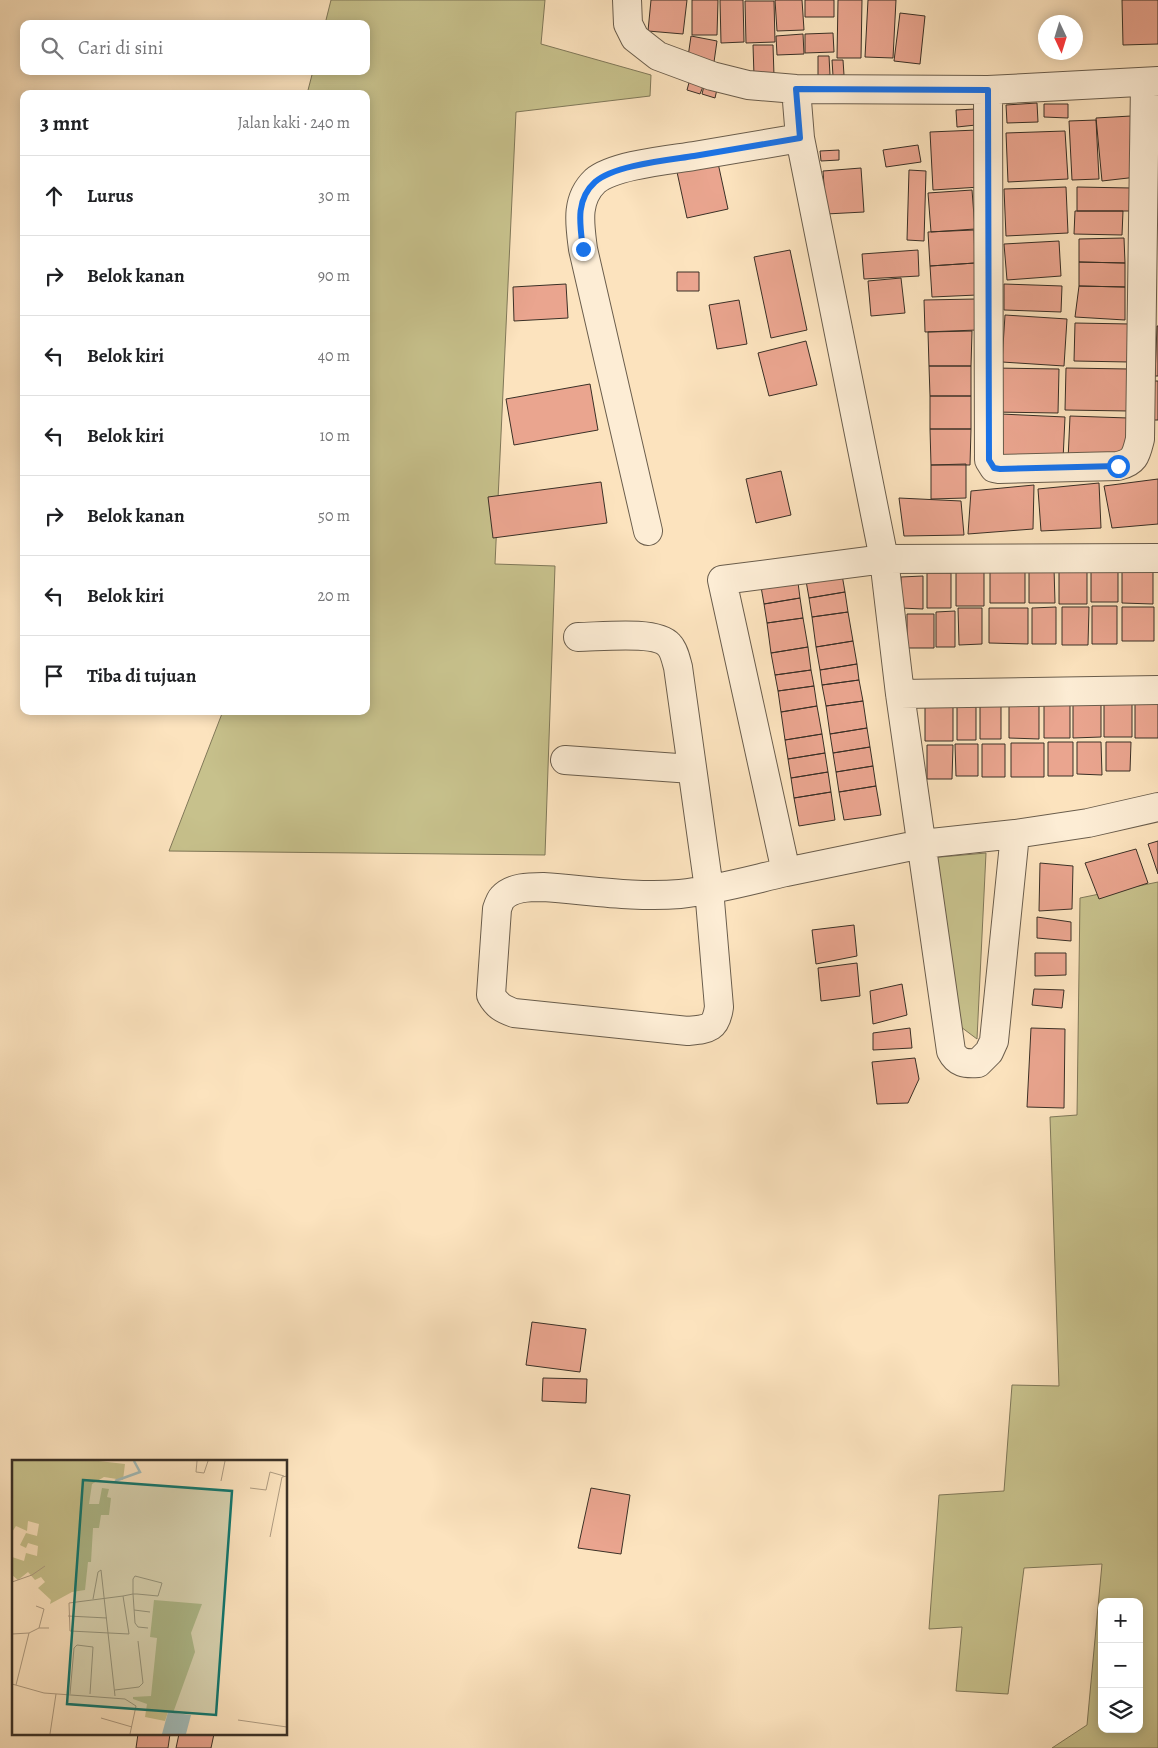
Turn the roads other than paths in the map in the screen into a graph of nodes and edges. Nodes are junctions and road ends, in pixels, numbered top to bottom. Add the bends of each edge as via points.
1 (627, 0) edge
2 (1152, 82) edge
3 (796, 89) junction
4 (988, 90) junction
5 (800, 138) junction
6 (648, 531) dead end
7 (1158, 558) edge
8 (884, 559) junction
9 (578, 637) dead end
10 (1158, 690) edge
11 (900, 694) junction
12 (565, 760) dead end
13 (692, 769) junction
14 (1158, 806) edge
15 (1015, 834) junction
16 (922, 844) junction
17 (786, 872) junction
18 (709, 889) junction

1 - 3 street via 628,24 635,38 658,56 748,85
2 - 4 street
2 - 4 street via 1140,439 1133,460 1118,466 1000,469 994,468 989,460
3 - 4 street
3 - 5 street
5 - 6 street via 609,172 584,196 579,209 583,249
5 - 8 street
7 - 8 street
8 - 11 street
8 - 17 street via 722,580
9 - 13 street via 651,636 671,646 678,667
10 - 11 street
11 - 16 street
12 - 13 street
13 - 18 street
14 - 15 street via 1088,823
15 - 16 street
15 - 16 street via 994,1041 978,1063 962,1063 951,1051
16 - 17 street
17 - 18 street
18 - 18 street via 655,895 543,887 512,891 502,898 497,909 491,995 502,1008 514,1013 688,1031 711,1026 717,1019 719,1007

